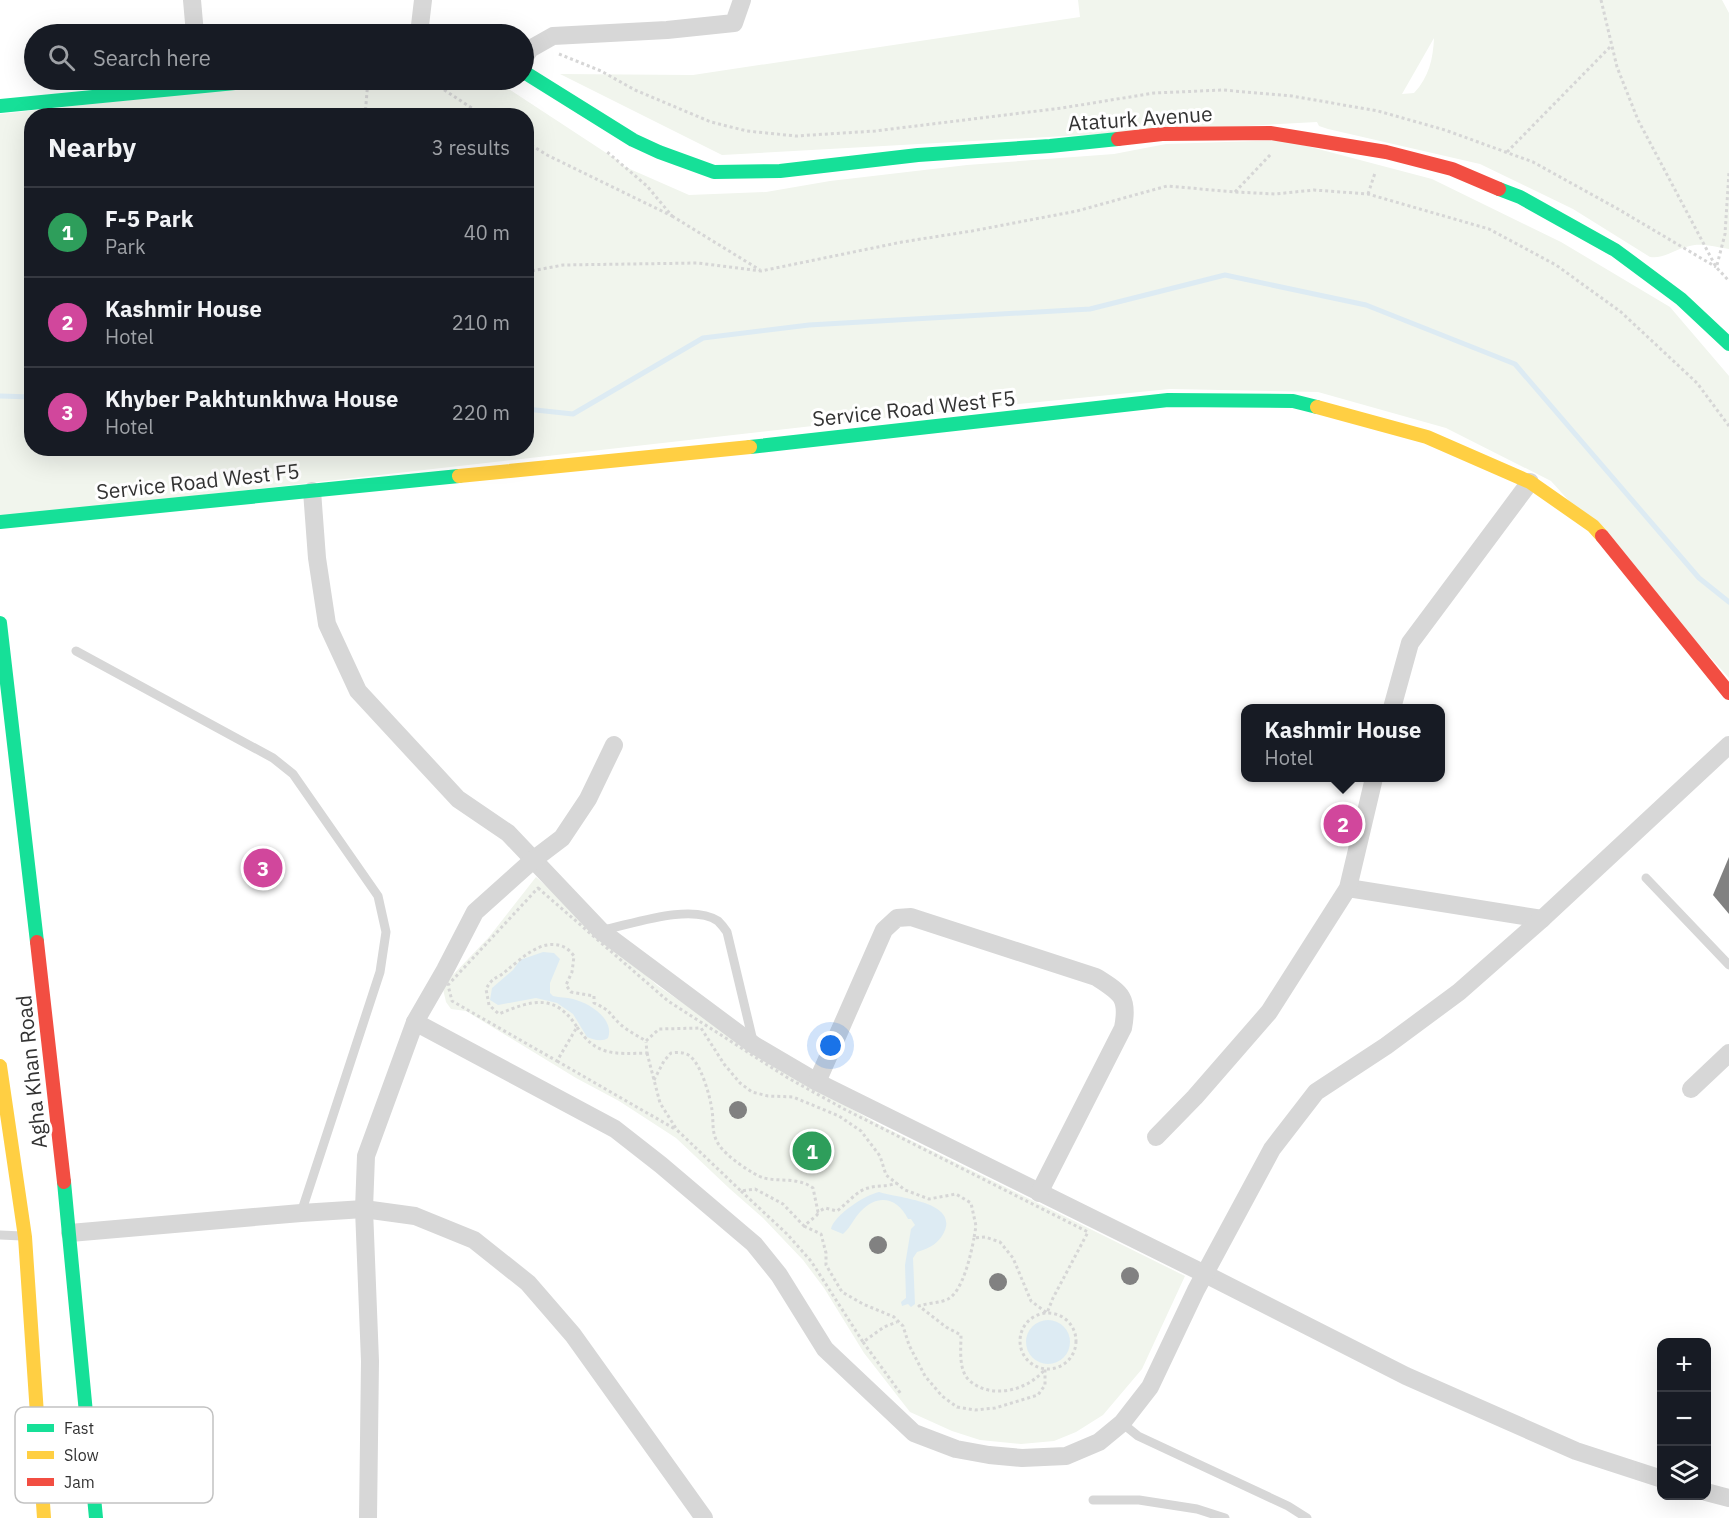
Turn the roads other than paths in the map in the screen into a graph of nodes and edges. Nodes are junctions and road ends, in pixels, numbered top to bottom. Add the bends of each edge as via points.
1 (192, 0) edge
2 (423, 0) edge
3 (742, 0) edge
4 (194, 24) edge
5 (420, 24) edge
6 (534, 47) edge
7 (534, 78) edge
8 (141, 90) edge
9 (0, 106) edge
10 (1729, 344) edge
11 (1530, 483) junction
12 (312, 491) junction
13 (0, 522) edge
14 (0, 623) edge
15 (76, 651) dead end
16 (1729, 693) edge
17 (1393, 704) edge
18 (614, 745) dead end
19 (1729, 746) edge
20 (1373, 782) edge
21 (533, 860) junction
22 (1646, 878) dead end
23 (1348, 888) junction
24 (1542, 919) junction
25 (601, 931) junction
26 (1729, 965) edge
27 (415, 1022) junction
28 (754, 1045) junction
29 (1729, 1053) edge
30 (0, 1066) edge
31 (817, 1082) junction
32 (1691, 1089) dead end
33 (2, 1109) edge
34 (1156, 1137) dead end
35 (1039, 1193) junction
36 (364, 1209) junction
37 (301, 1213) junction
38 (64, 1233) junction
39 (0, 1235) edge
40 (30, 1236) junction
41 (1205, 1274) junction
42 (38, 1407) edge
43 (84, 1407) edge
44 (1122, 1423) junction
45 (1657, 1477) edge
46 (1711, 1493) edge
47 (1729, 1498) edge
48 (1093, 1500) dead end
49 (43, 1503) edge
50 (94, 1503) edge
51 (44, 1518) edge
52 (96, 1518) edge
53 (368, 1518) edge
54 (704, 1518) edge
55 (1225, 1518) edge
56 (1307, 1518) edge

1 - 4 street
2 - 5 street
3 - 6 street via 734,23 553,36
7 - 10 street, Ataturk Avenue via 633,140 714,172 780,171 1162,134 1270,132 1386,152 1452,169 1520,197 1615,250 1682,299
8 - 9 street
11 - 12 street, Service Road West F5 via 1427,438 1293,401 1168,400
11 - 16 street, Service Road West F5 via 1593,526
11 - 17 street via 1410,643
12 - 13 street, Service Road West F5
12 - 21 street via 327,624 358,691 458,799 508,833
14 - 38 street, Agha Khan Road
15 - 37 lane via 287,768 378,896 386,932 380,972
18 - 21 street via 588,798 562,838
19 - 24 street
20 - 23 street
21 - 25 street
21 - 27 street via 475,912
22 - 26 lane
23 - 24 street
23 - 34 street via 1269,1012
24 - 41 street via 1459,992 1316,1092 1272,1149
25 - 28 street
25 - 28 lane via 685,912 718,921 727,932
27 - 36 street via 366,1156
27 - 44 street via 615,1129 661,1165 754,1244 779,1275 825,1349 914,1433 956,1449 1022,1458 1066,1455 1099,1442
28 - 31 street
29 - 32 street
30 - 33 street, Agha Khan Road
31 - 35 street
31 - 35 street via 884,930 897,918 911,917 1096,977 1118,991 1126,1009 1123,1028
33 - 40 street, Agha Khan Road
35 - 41 street
36 - 37 street
36 - 53 street via 370,1361
36 - 54 street via 415,1216 474,1240 528,1283 573,1335
37 - 38 street
38 - 43 street, Agha Khan Road
39 - 40 lane
40 - 42 street, Agha Khan Road
41 - 44 street via 1150,1387
41 - 45 street via 1349,1348 1479,1408 1576,1451
44 - 56 lane via 1138,1436
46 - 47 street
48 - 55 lane via 1139,1500 1197,1509
49 - 51 street, Agha Khan Road
50 - 52 street, Agha Khan Road

